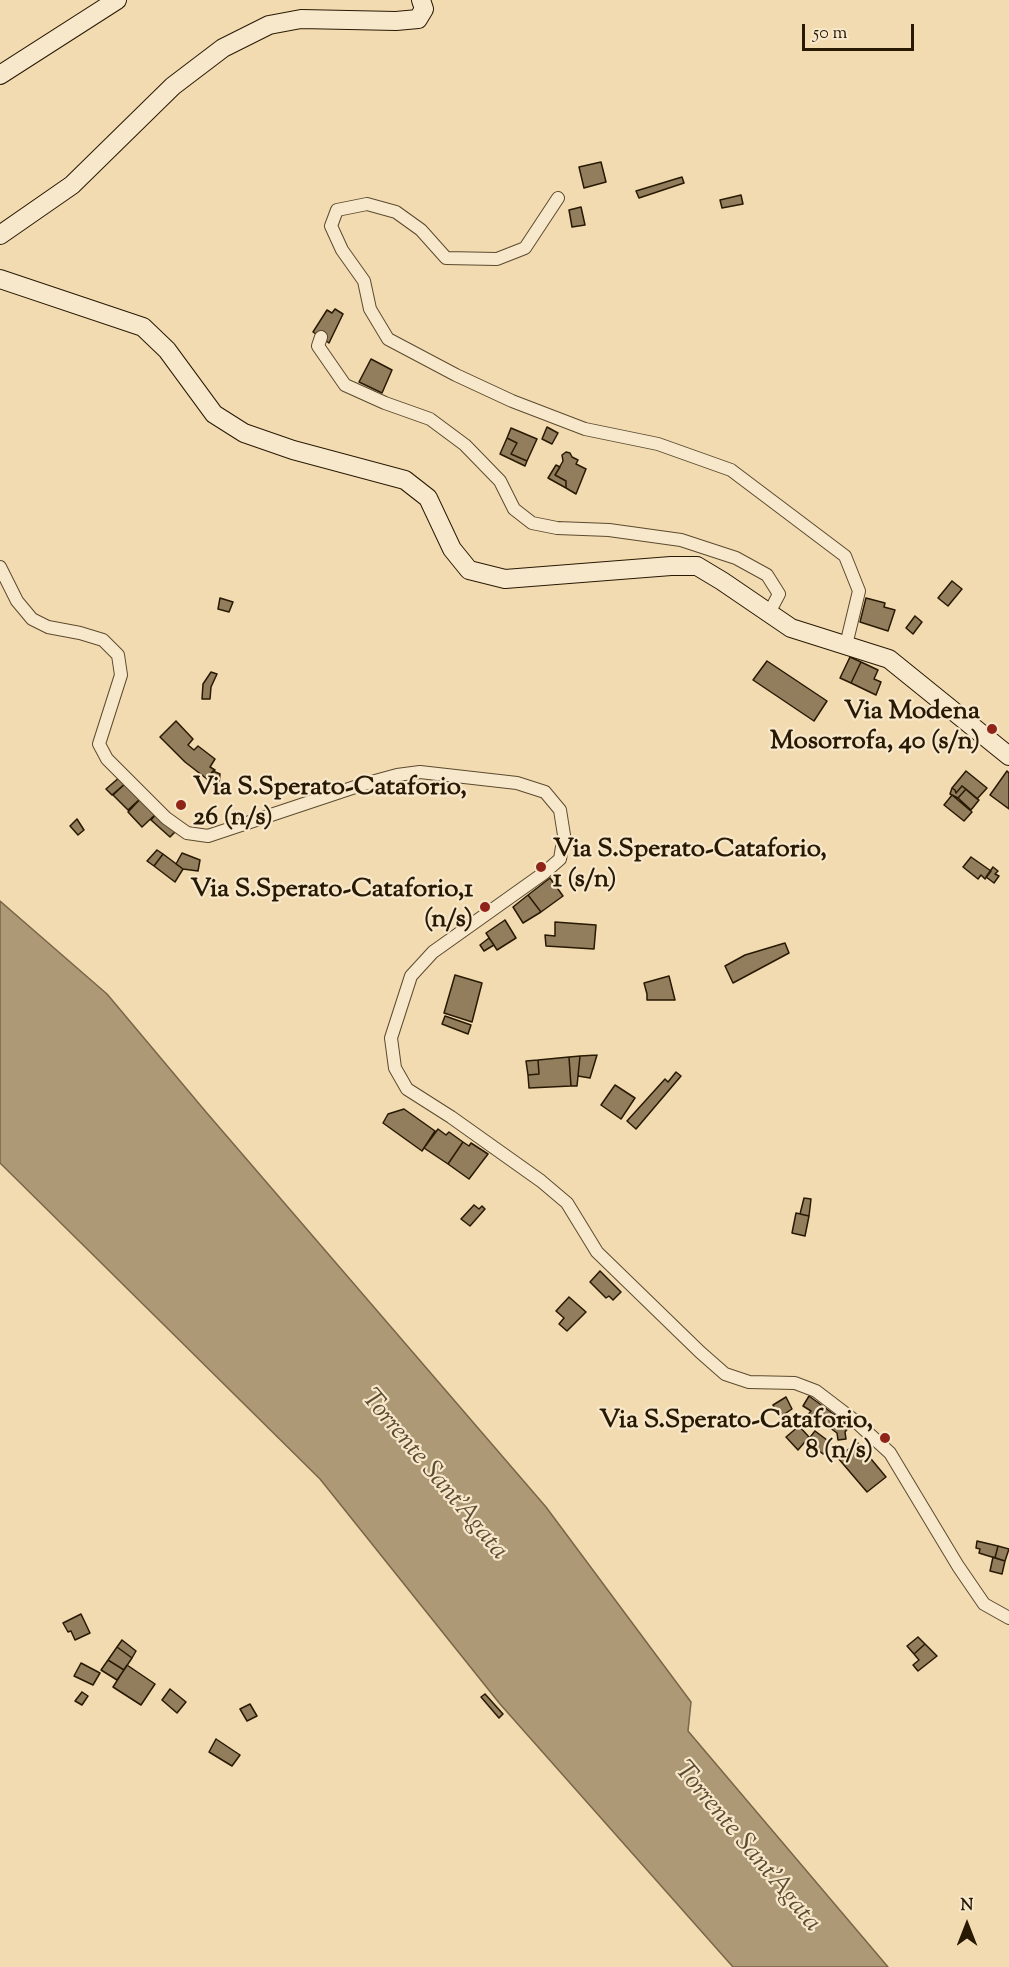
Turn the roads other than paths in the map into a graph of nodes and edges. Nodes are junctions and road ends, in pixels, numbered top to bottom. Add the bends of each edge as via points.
1 (117, 0) edge
2 (421, 0) edge
3 (0, 75) edge
4 (558, 198) dead end
5 (0, 235) edge
6 (0, 279) edge
7 (321, 337) dead end
8 (0, 567) edge
9 (769, 613) junction
10 (846, 645) junction
11 (1009, 756) edge
12 (1009, 1618) edge

1 - 3 street
2 - 5 street via 424,9 418,19 301,19 269,25 222,48 173,86 72,185
4 - 10 street via 525,248 497,259 446,258 421,230 396,212 367,204 337,210 331,226 364,281 370,309 388,339 465,380 585,429 658,444 731,470 845,556 859,591
6 - 9 street via 143,327 167,350 214,414 244,433 405,480 428,498 452,549 469,570 505,579 697,566
7 - 9 street via 318,346 345,385 430,419 465,445 500,481 514,509 532,523 681,540 736,558 767,575 779,594
8 - 12 street via 17,601 32,619 48,627 103,640 118,655 121,675 99,744 107,759 186,833 208,836 397,774 420,772 517,783 545,792 560,810 564,835 560,859 433,952 411,976 391,1038 395,1068 407,1089 567,1203 597,1251 725,1374 749,1382 795,1383 816,1392 854,1420 890,1453 984,1604
9 - 10 street via 791,628
10 - 11 street via 889,659

